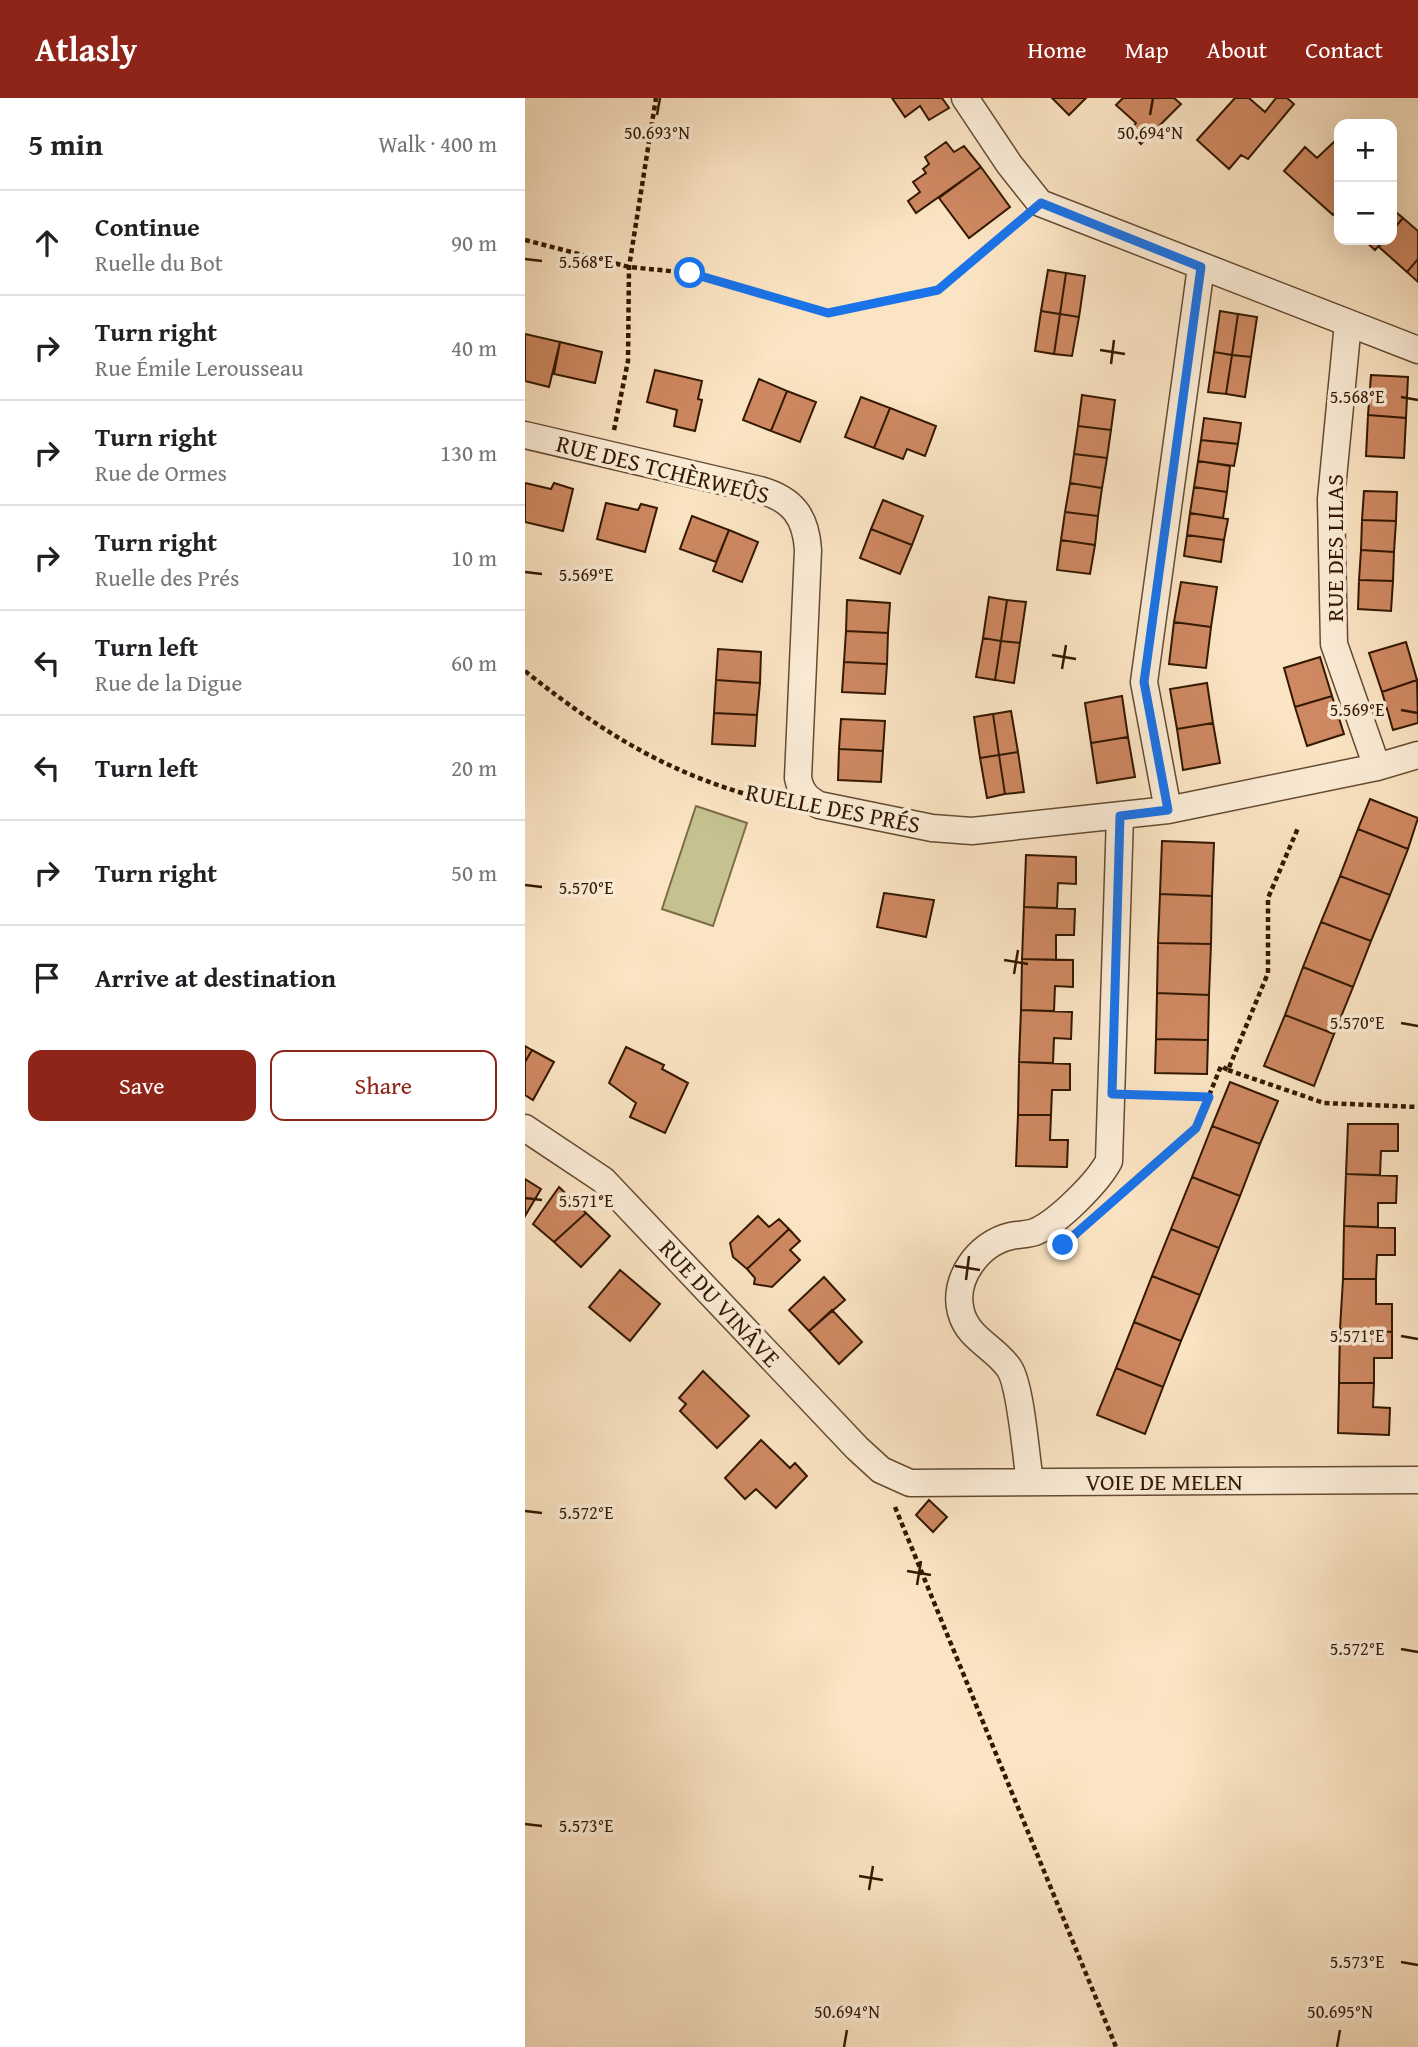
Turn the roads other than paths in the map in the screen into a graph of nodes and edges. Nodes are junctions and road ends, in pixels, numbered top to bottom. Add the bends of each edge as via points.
1 (965, 98) edge
2 (1201, 267) junction
3 (1348, 323) junction
4 (1418, 350) edge
5 (525, 436) edge
6 (1418, 755) edge
7 (1377, 767) junction
8 (808, 799) joint
9 (1168, 810) junction
10 (1120, 816) junction
11 (525, 1128) edge
12 (1418, 1480) edge
13 (1030, 1482) junction
14 (910, 1483) joint

1 - 2 street via 1041,203
2 - 3 street
2 - 9 street via 1144,682
3 - 4 street
3 - 7 street, RUE DES LILAS via 1331,499 1334,644
5 - 8 street, RUE DES TCHÈRWEÛS via 774,494 796,509 804,522 808,550 797,763 801,790
6 - 7 street, RUELLE DES PRÉS
7 - 9 street, RUELLE DES PRÉS
8 - 10 street, RUELLE DES PRÉS via 833,809 972,831
9 - 10 street, RUELLE DES PRÉS
10 - 13 street via 1109,1161 1102,1173 1036,1232 995,1242 981,1252 962,1280 961,1312 967,1327 1010,1369
11 - 14 street, RUE DU VINÂVE via 603,1180 881,1470
12 - 13 street, VOIE DE MELEN
13 - 14 street, VOIE DE MELEN

